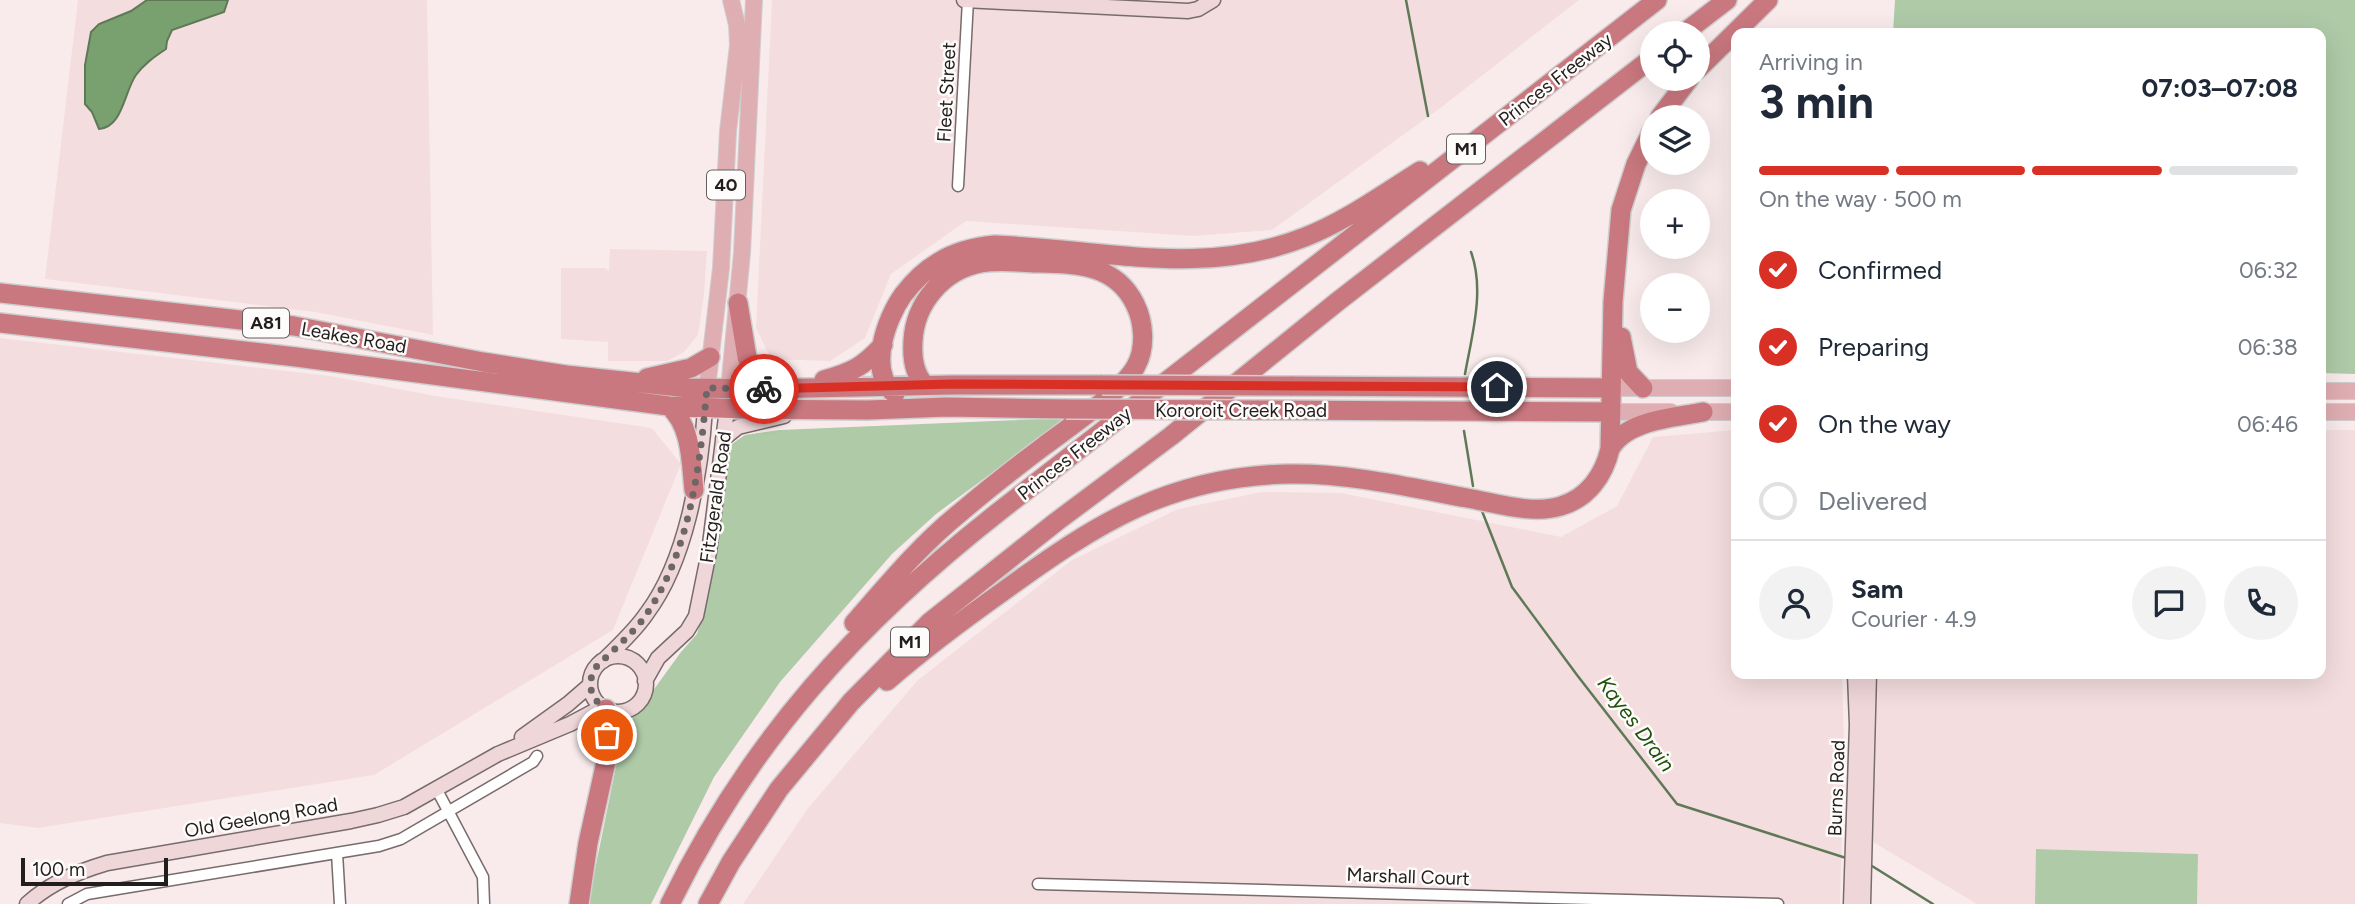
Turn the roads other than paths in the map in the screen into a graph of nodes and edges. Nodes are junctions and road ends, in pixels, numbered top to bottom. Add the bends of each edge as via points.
1 (731, 0) edge
2 (754, 0) edge
3 (966, 0) edge
4 (1213, 0) edge
5 (1654, 0) edge
6 (1727, 0) edge
7 (1768, 0) edge
8 (1700, 21) edge
9 (1740, 28) edge
10 (1731, 36) edge
11 (1710, 57) edge
12 (1640, 67) edge
13 (1680, 91) edge
14 (1669, 105) edge
15 (1640, 156) edge
16 (958, 186) dead end
17 (0, 293) edge
18 (1613, 302) junction
19 (738, 303) junction
20 (0, 323) edge
21 (883, 345) junction
22 (710, 357) junction
23 (628, 382) junction
24 (925, 385) junction
25 (888, 386) junction
26 (799, 387) junction
27 (707, 388) junction
28 (1610, 388) junction
29 (1643, 388) junction
30 (1731, 388) edge
31 (729, 389) junction
32 (759, 389) junction
33 (2326, 391) edge
34 (2355, 391) edge
35 (669, 406) junction
36 (947, 408) junction
37 (705, 409) junction
38 (727, 409) junction
39 (806, 410) junction
40 (1611, 412) junction
41 (1703, 412) junction
42 (1731, 412) edge
43 (2326, 412) edge
44 (2355, 412) edge
45 (723, 439) junction
46 (1610, 449) junction
47 (694, 490) junction
48 (603, 661) junction
49 (1862, 680) edge
50 (645, 681) junction
51 (590, 685) junction
52 (604, 708) junction
53 (498, 754) junction
54 (537, 756) dead end
55 (794, 769) junction
56 (437, 790) junction
57 (729, 797) junction
58 (449, 811) junction
59 (337, 853) junction
60 (1038, 884) dead end
61 (27, 904) edge
62 (68, 904) edge
63 (340, 904) edge
64 (484, 904) edge
65 (579, 904) edge
66 (670, 904) edge
67 (708, 904) edge
68 (1777, 904) edge
69 (1851, 904) edge
70 (1863, 904) edge

1 - 22 main road, Fitzgerald Road / 40 via 738,45
2 - 19 main road, Fitzgerald Road / 40
3 - 4 main road via 1188,11
3 - 16 street, Fleet Street
5 - 21 highway via 1424,168 1322,230 1269,250 1229,258 1156,258 995,245 968,249 939,262 913,282 893,312
5 - 57 highway, Princes Freeway / M1 via 941,558 835,659
6 - 8 highway
7 - 9 highway
10 - 11 highway
12 - 55 highway, M1 via 930,622 875,675
13 - 14 highway
15 - 18 highway via 1621,210
17 - 23 highway, Leakes Road / A81 via 294,326 483,362
18 - 28 highway
18 - 29 highway via 1628,372
19 - 31 main road, Fitzgerald Road / 40
19 - 32 highway via 747,357
20 - 35 highway, Leakes Road / A81
21 - 25 highway
21 - 26 highway via 857,369
22 - 23 highway via 691,368
22 - 27 main road, Fitzgerald Road / 40
23 - 27 highway, Leakes Road / A81
24 - 25 highway, Kororoit Creek Road
24 - 28 highway, Kororoit Creek Road, bridge
24 - 57 highway via 917,375 914,357 918,315 936,287 972,265 1003,262 1094,267 1122,286 1138,312 1141,353 1132,373 1096,407 945,525 909,560 818,670
25 - 26 highway, Kororoit Creek Road
25 - 36 highway via 902,398
26 - 32 highway, Kororoit Creek Road
27 - 31 highway, Kororoit Creek Road
27 - 37 highway, Fitzgerald Road
28 - 29 main road, Kororoit Creek Road
28 - 40 highway
29 - 30 main road, Kororoit Creek Road
31 - 32 highway, Kororoit Creek Road
31 - 38 highway, Fitzgerald Road
33 - 34 main road
35 - 37 highway, Leakes Road / A81
35 - 47 highway via 683,426
36 - 39 highway, Kororoit Creek Road
36 - 40 highway, Kororoit Creek Road, bridge
37 - 38 highway, Kororoit Creek Road
37 - 47 main road, Fitzgerald Road
38 - 39 highway, Kororoit Creek Road
38 - 45 main road, Fitzgerald Road
39 - 45 main road via 738,427
40 - 41 main road, Kororoit Creek Road
40 - 46 highway
41 - 42 main road, Kororoit Creek Road
41 - 46 highway via 1634,428
43 - 44 main road
45 - 50 main road, Fitzgerald Road via 696,616
46 - 55 highway via 1603,472 1587,492 1551,508 1522,508 1313,474 1248,476 1160,498 1081,536 935,640
47 - 48 main road, Fitzgerald Road via 667,579 648,613
48 - 50 main road via 630,659
48 - 51 main road via 593,671
49 - 69 main road, Burns Road
49 - 70 main road, Burns Road
50 - 52 main road via 644,694 636,705 624,711
51 - 52 main road via 593,697
51 - 53 main road, Old Geelong Road
52 - 53 main road, Old Geelong Road
52 - 65 highway via 606,766 587,843
53 - 56 main road, Old Geelong Road
54 - 58 street
55 - 67 highway, M1
56 - 58 street
56 - 61 main road, Old Geelong Road via 378,815 107,863 53,884
57 - 66 highway, Princes Freeway / M1
58 - 59 street via 401,839
58 - 64 street via 483,877
59 - 62 street via 87,894
59 - 63 street
60 - 68 street, Marshall Court

